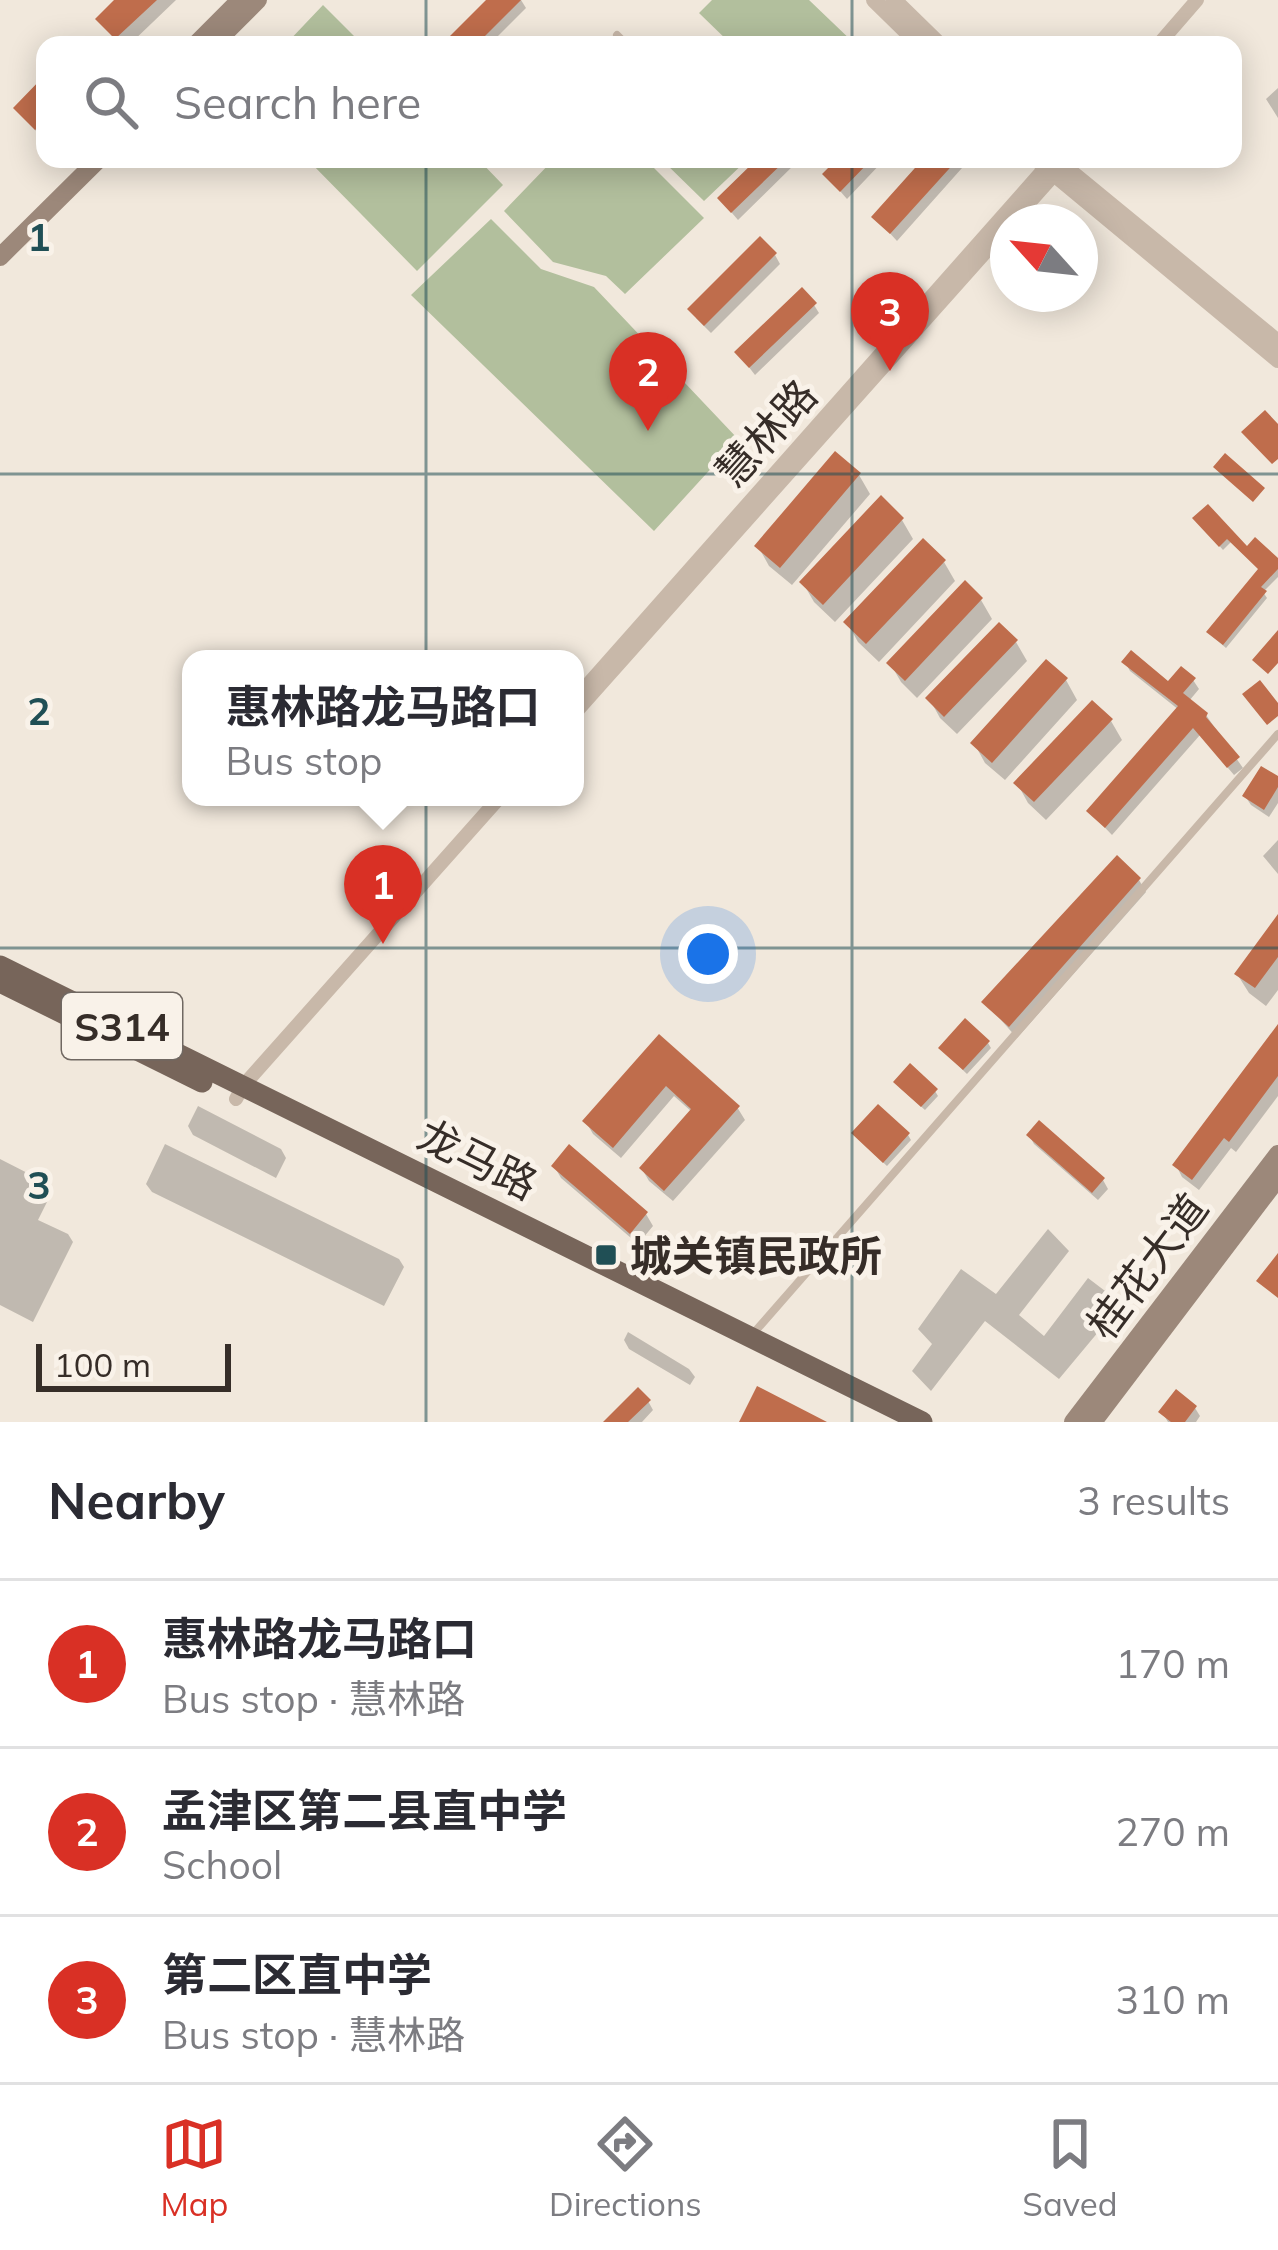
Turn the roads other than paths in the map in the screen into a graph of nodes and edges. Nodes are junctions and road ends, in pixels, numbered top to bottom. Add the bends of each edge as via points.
1 (240, 0) edge
2 (258, 0) edge
3 (874, 0) edge
4 (895, 0) edge
5 (1197, 0) edge
6 (204, 36) edge
7 (222, 36) edge
8 (911, 36) edge
9 (931, 36) edge
10 (1166, 36) edge
11 (72, 168) edge
12 (90, 168) edge
13 (1047, 168) edge
14 (1048, 168) edge
15 (1056, 168) edge
16 (1056, 168) edge
17 (1024, 204) edge
18 (0, 241) edge
19 (990, 246) edge
20 (0, 257) edge
21 (1278, 342) edge
22 (1278, 360) edge
23 (584, 689) edge
24 (584, 703) edge
25 (1278, 734) edge
26 (480, 806) edge
27 (492, 806) edge
28 (0, 966) edge
29 (0, 982) edge
30 (235, 1090) junction
31 (1278, 1154) edge
32 (1278, 1178) edge
33 (751, 1336) junction
34 (892, 1422) edge
35 (922, 1422) edge
36 (1073, 1422) edge
37 (1093, 1422) edge

1 - 6 main road
2 - 7 main road
3 - 8 street
4 - 9 street
5 - 10 street
11 - 18 main road
12 - 20 main road
13 - 23 street, 慧林路
14 - 17 street, 慧林路
15 - 21 street
16 - 22 street
19 - 24 street, 慧林路
25 - 33 lane
26 - 30 street
27 - 30 street
28 - 30 main road, 龙马路 / S314
29 - 30 main road, 龙马路 / S314
30 - 33 main road, 龙马路 / S314
30 - 34 main road, 龙马路 / S314
31 - 36 main road, 桂花大道
32 - 37 main road, 桂花大道
33 - 35 main road, 龙马路 / S314

